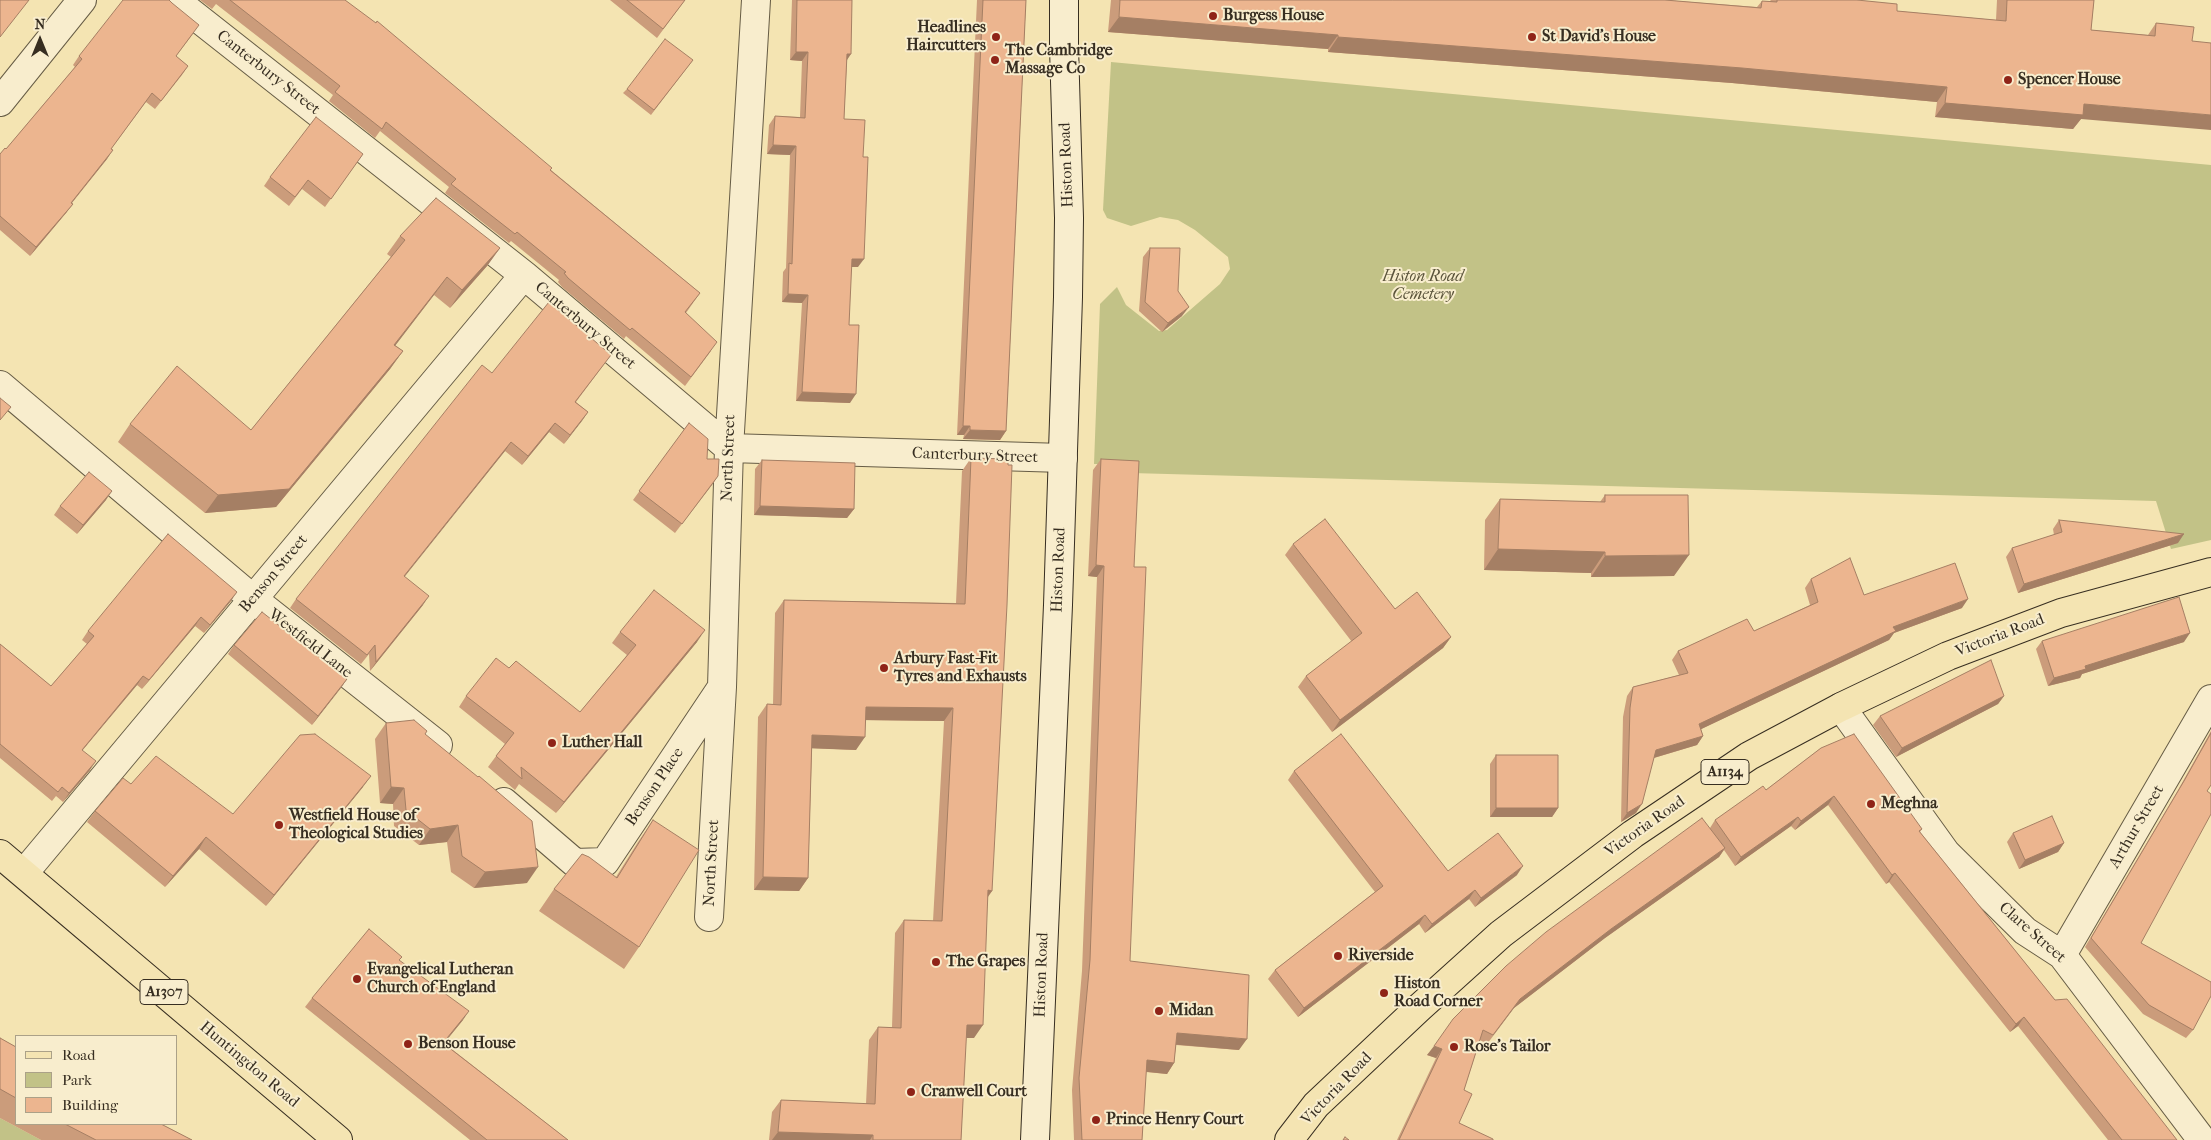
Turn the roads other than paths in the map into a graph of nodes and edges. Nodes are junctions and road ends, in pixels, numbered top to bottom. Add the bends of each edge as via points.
1 (82, 0) edge
2 (175, 0) edge
3 (756, 0) edge
4 (1064, 0) edge
5 (0, 102) edge
6 (524, 275) junction
7 (0, 385) edge
8 (729, 448) junction
9 (1063, 458) junction
10 (2211, 572) edge
11 (253, 599) junction
12 (722, 687) junction
13 (2211, 699) edge
14 (1841, 707) junction
15 (456, 761) edge
16 (486, 786) edge
17 (0, 854) edge
18 (24, 873) junction
19 (709, 917) dead end
20 (2062, 955) junction
21 (338, 1140) edge
22 (1035, 1140) edge
23 (1289, 1140) edge
24 (2202, 1140) edge

1 - 5 street
2 - 6 street, Canterbury Street
3 - 8 street, North Street
4 - 9 street, Histon Road via 1069,228
6 - 8 street, Canterbury Street
6 - 11 street, Benson Street
7 - 11 street, Westfield Lane
8 - 9 street, Canterbury Street
8 - 12 street, North Street
9 - 22 street, Histon Road
10 - 14 main road, Victoria Road / A1134 via 2061,613 1948,656
11 - 15 street, Westfield Lane
11 - 18 street, Benson Street
12 - 16 street, Benson Place via 605,862 575,863
12 - 19 street, North Street
13 - 20 street, Arthur Street
14 - 20 street, Clare Street via 1946,852 2025,931
14 - 23 main road, Victoria Road / A1134 via 1749,756 1633,834 1502,934 1316,1105
17 - 18 main road, Huntingdon Road / A1307
18 - 21 main road, Huntingdon Road / A1307
20 - 24 street, Clare Street

